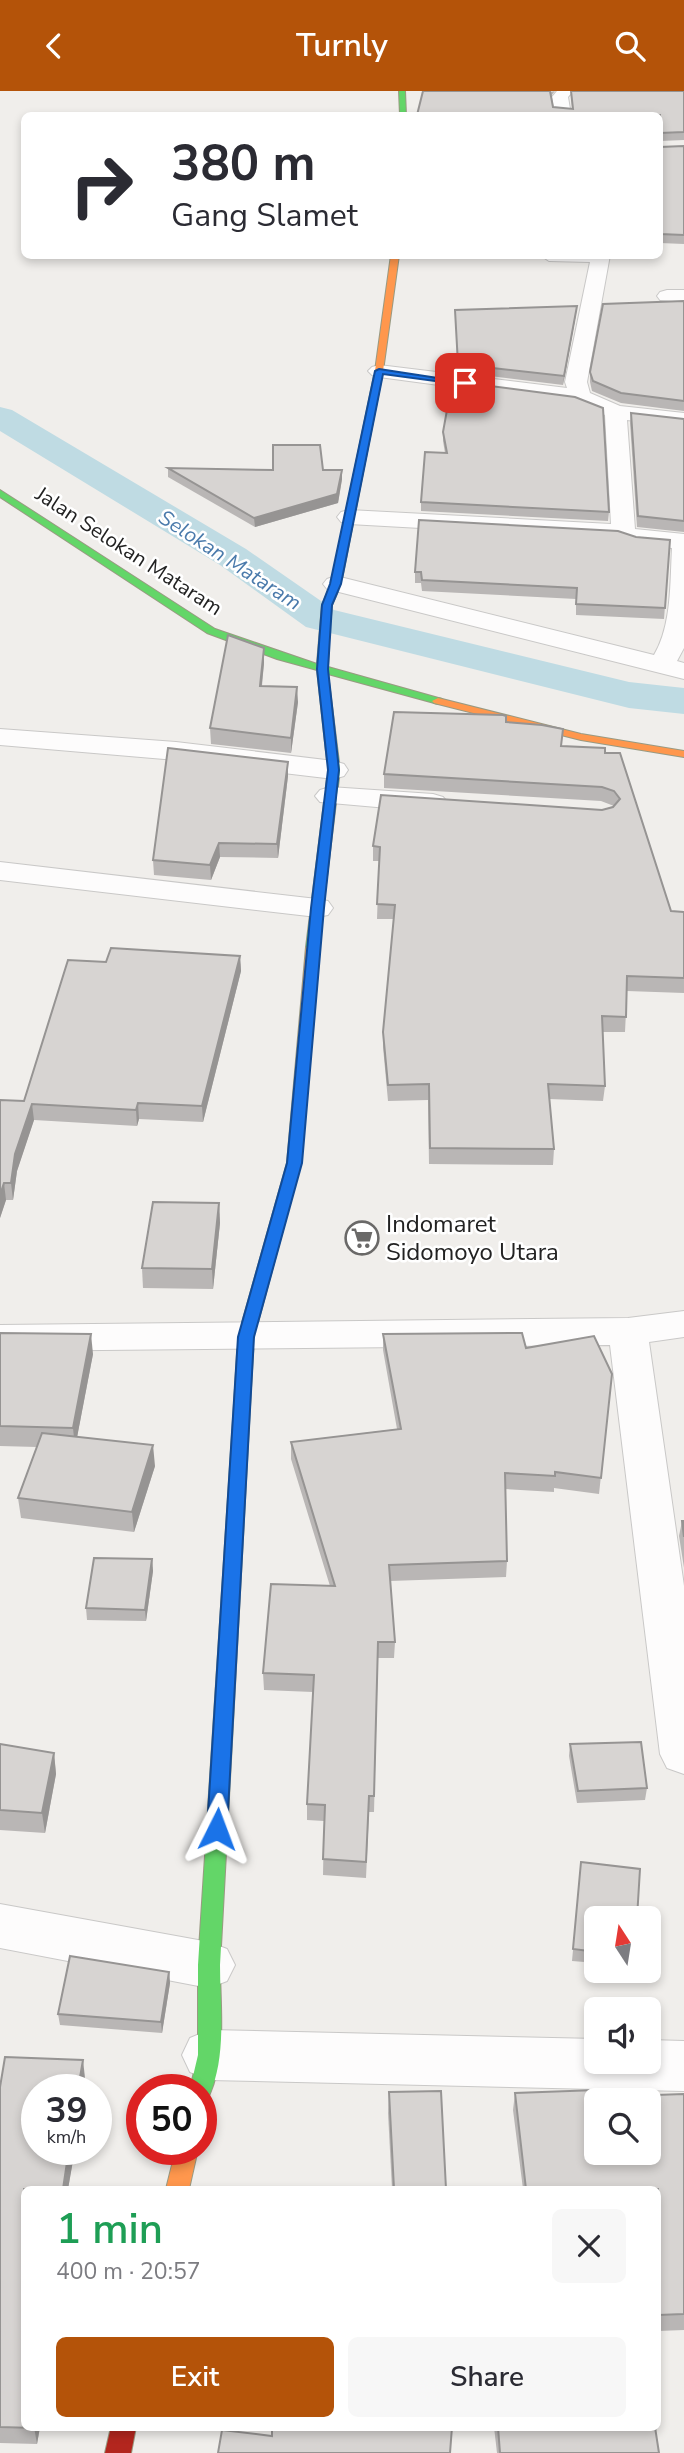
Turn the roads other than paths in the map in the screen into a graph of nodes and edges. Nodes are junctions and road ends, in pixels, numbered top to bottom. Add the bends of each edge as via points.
1 (402, 91) edge
2 (565, 91) edge
3 (402, 112) edge
4 (562, 112) edge
5 (393, 259) edge
6 (600, 259) edge
7 (379, 371) junction
8 (580, 397) junction
9 (616, 412) junction
10 (684, 420) edge
11 (0, 493) edge
12 (349, 517) junction
13 (623, 532) junction
14 (684, 541) edge
15 (331, 595) junction
16 (322, 669) junction
17 (672, 669) edge
18 (0, 737) edge
19 (684, 754) edge
20 (332, 783) junction
21 (454, 804) edge
22 (0, 871) edge
23 (317, 908) junction
24 (684, 1324) edge
25 (628, 1331) junction
26 (246, 1337) junction
27 (0, 1338) edge
28 (683, 1746) edge
29 (0, 1926) edge
30 (209, 1965) junction
31 (684, 2066) edge
32 (205, 2072) edge
33 (183, 2165) edge
34 (179, 2186) edge
35 (123, 2431) edge
36 (118, 2453) edge

1 - 3 main road
2 - 4 street via 560,97
5 - 7 main road
6 - 8 street via 576,382
7 - 8 street
7 - 12 main road
8 - 9 street
9 - 10 street
9 - 13 street
11 - 16 main road, Jalan Selokan Mataram via 211,631
12 - 13 street
12 - 15 main road
13 - 14 street via 635,538
14 - 17 street
15 - 16 main road
15 - 17 street
16 - 19 main road, Jalan Selokan Mataram via 580,737
16 - 20 main road
18 - 20 street via 176,751
20 - 21 street
20 - 23 main road
22 - 23 street
23 - 26 main road via 294,1163
24 - 25 street
25 - 26 street
25 - 28 street
26 - 27 street
26 - 30 main road
29 - 30 street
30 - 32 main road
31 - 32 street
33 - 34 main road
35 - 36 main road

